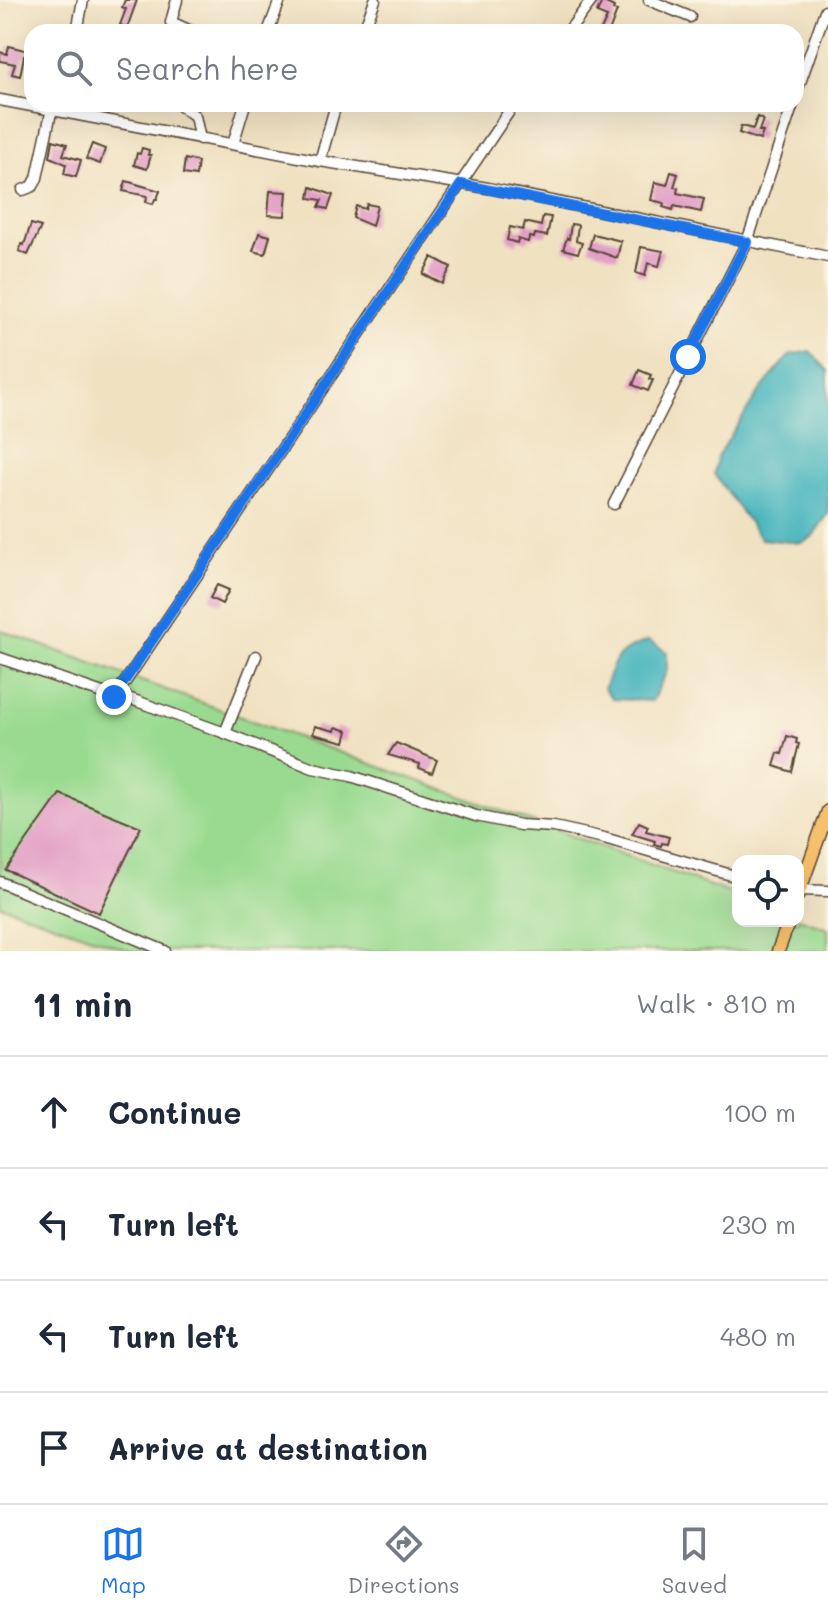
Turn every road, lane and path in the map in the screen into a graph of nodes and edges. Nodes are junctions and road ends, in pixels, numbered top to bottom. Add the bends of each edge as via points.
1 (83, 0) edge
2 (177, 0) edge
3 (280, 0) edge
4 (375, 0) edge
5 (592, 0) edge
6 (649, 0) edge
7 (825, 11) dead end
8 (690, 17) dead end
9 (78, 24) edge
10 (175, 24) edge
11 (271, 24) edge
12 (366, 24) edge
13 (574, 24) edge
14 (804, 71) edge
15 (0, 100) edge
16 (24, 103) edge
17 (56, 112) edge
18 (79, 112) edge
19 (189, 112) edge
20 (243, 112) edge
21 (334, 112) edge
22 (509, 112) edge
23 (790, 112) edge
24 (200, 139) junction
25 (233, 144) junction
26 (320, 161) junction
27 (461, 184) junction
28 (23, 190) dead end
29 (747, 242) junction
30 (828, 257) edge
31 (614, 504) dead end
32 (256, 656) dead end
33 (0, 658) edge
34 (117, 694) junction
35 (225, 733) junction
36 (828, 811) edge
37 (732, 875) edge
38 (804, 878) edge
39 (0, 882) edge
40 (828, 891) edge
41 (804, 892) edge
42 (787, 927) edge
43 (165, 951) edge
44 (778, 951) edge

1 - 9 street
2 - 10 street via 171,22
3 - 11 street
4 - 12 street
5 - 13 street
6 - 8 street
7 - 14 street
15 - 16 street
17 - 28 street via 37,178
18 - 24 street
19 - 24 street
20 - 25 street
21 - 26 street
22 - 27 street
23 - 29 street
24 - 25 street
25 - 26 street
26 - 27 street
27 - 29 street
27 - 34 street
29 - 30 street
29 - 31 street
32 - 35 street
33 - 34 street
34 - 35 street
35 - 37 street via 292,761 476,816 604,838
36 - 38 main road
39 - 43 street
40 - 41 street
42 - 44 main road

